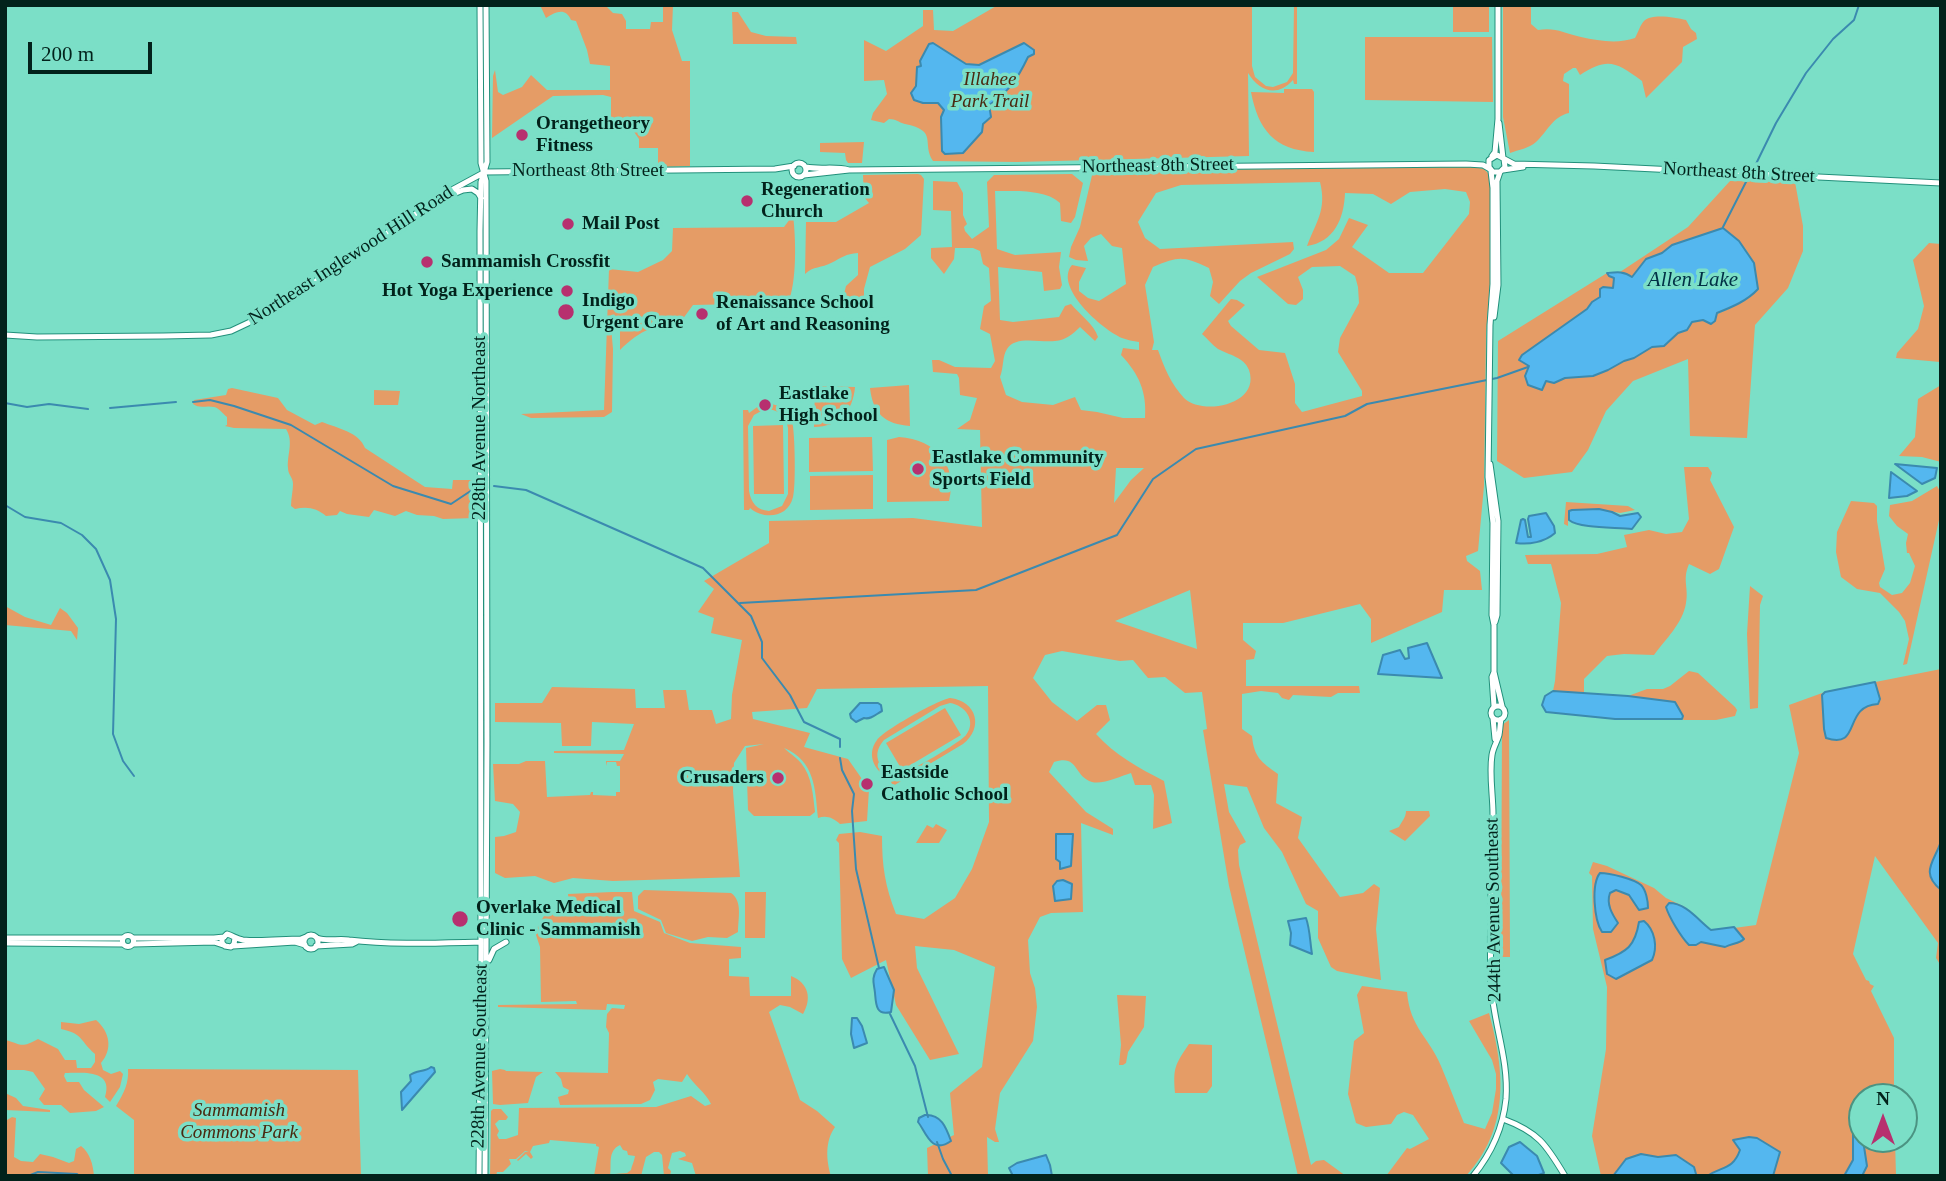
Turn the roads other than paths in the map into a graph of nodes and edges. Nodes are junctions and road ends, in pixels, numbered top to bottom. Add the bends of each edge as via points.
1 (480, 5) edge
2 (486, 5) edge
3 (1498, 5) edge
4 (480, 34) junction
5 (487, 62) junction
6 (1498, 120) junction
7 (1491, 157) junction
8 (1504, 158) junction
9 (1466, 164) junction
10 (1537, 164) junction
11 (806, 167) junction
12 (793, 169) junction
13 (849, 170) junction
14 (1491, 170) junction
15 (1502, 171) junction
16 (485, 172) junction
17 (804, 175) junction
18 (1941, 183) edge
19 (481, 198) junction
20 (429, 205) junction
21 (483, 270) junction
22 (1495, 297) junction
23 (5, 335) edge
24 (480, 337) junction
25 (487, 358) junction
26 (1494, 672) junction
27 (483, 684) junction
28 (1494, 706) junction
29 (1502, 707) junction
30 (1493, 718) junction
31 (1501, 719) junction
32 (1496, 741) junction
33 (224, 937) junction
34 (306, 937) junction
35 (234, 938) junction
36 (317, 938) junction
37 (5, 940) edge
38 (133, 941) junction
39 (356, 942) junction
40 (481, 942) junction
41 (506, 942) dead end
42 (223, 945) junction
43 (305, 945) junction
44 (233, 946) junction
45 (316, 946) junction
46 (486, 977) junction
47 (1503, 1119) junction
48 (479, 1176) edge
49 (485, 1176) edge
50 (1473, 1176) edge
51 (1565, 1176) edge

1 - 4 street, 228th Avenue Northeast
2 - 5 street, 228th Avenue Northeast
3 - 6 street
4 - 5 street via 482,57
4 - 16 street, 228th Avenue Northeast via 481,163
5 - 16 street, 228th Avenue Northeast
6 - 7 street
6 - 8 street
7 - 8 street
7 - 9 street, Northeast 8th Street
7 - 14 street
8 - 10 street, Northeast 8th Street via 1514,164
8 - 15 street
9 - 13 street, Northeast 8th Street
9 - 14 street, Northeast 8th Street
10 - 15 street, Northeast 8th Street
10 - 18 street, Northeast 8th Street
11 - 12 street, Northeast 8th Street via 800,163
11 - 13 street, Northeast 8th Street
11 - 17 street
12 - 16 street, Northeast 8th Street
12 - 17 street via 798,177
13 - 17 street, Northeast 8th Street
14 - 15 street
14 - 22 street
15 - 22 street via 1497,181
16 - 19 street, 228th Avenue Northeast
16 - 20 street, Northeast Inglewood Hill Road
16 - 21 street, 228th Avenue Northeast
19 - 20 street via 469,189
19 - 21 street, 228th Avenue Northeast
20 - 23 street, Northeast Inglewood Hill Road via 265,315 231,331 163,336
21 - 24 street, 228th Avenue Northeast
21 - 25 street, 228th Avenue Northeast
22 - 26 street via 1488,477 1494,509
24 - 25 street via 482,355
24 - 27 street, 228th Avenue Northeast
25 - 27 street, 228th Avenue Northeast
26 - 28 street
26 - 29 street
27 - 40 street, 228th Avenue Southeast
27 - 46 street, 228th Avenue Southeast
28 - 29 street
28 - 30 street
29 - 31 street via 1505,714
30 - 31 street
30 - 32 street, 244th Avenue Southeast
31 - 32 street, 244th Avenue Southeast
32 - 47 street, 244th Avenue Southeast via 1491,763 1491,985 1506,1071
33 - 35 street via 230,934
33 - 38 street
33 - 42 street
34 - 35 street
34 - 36 street
34 - 43 street
35 - 44 street
36 - 39 street
36 - 45 street
37 - 38 street via 123,941 128,935
38 - 42 street
39 - 40 street
39 - 45 street
40 - 48 street, 228th Avenue Southeast
41 - 46 street via 490,954
42 - 44 street
43 - 44 street
43 - 45 street
46 - 49 street, 228th Avenue Southeast
47 - 50 street, 244th Avenue Southeast
47 - 51 street via 1540,1139

